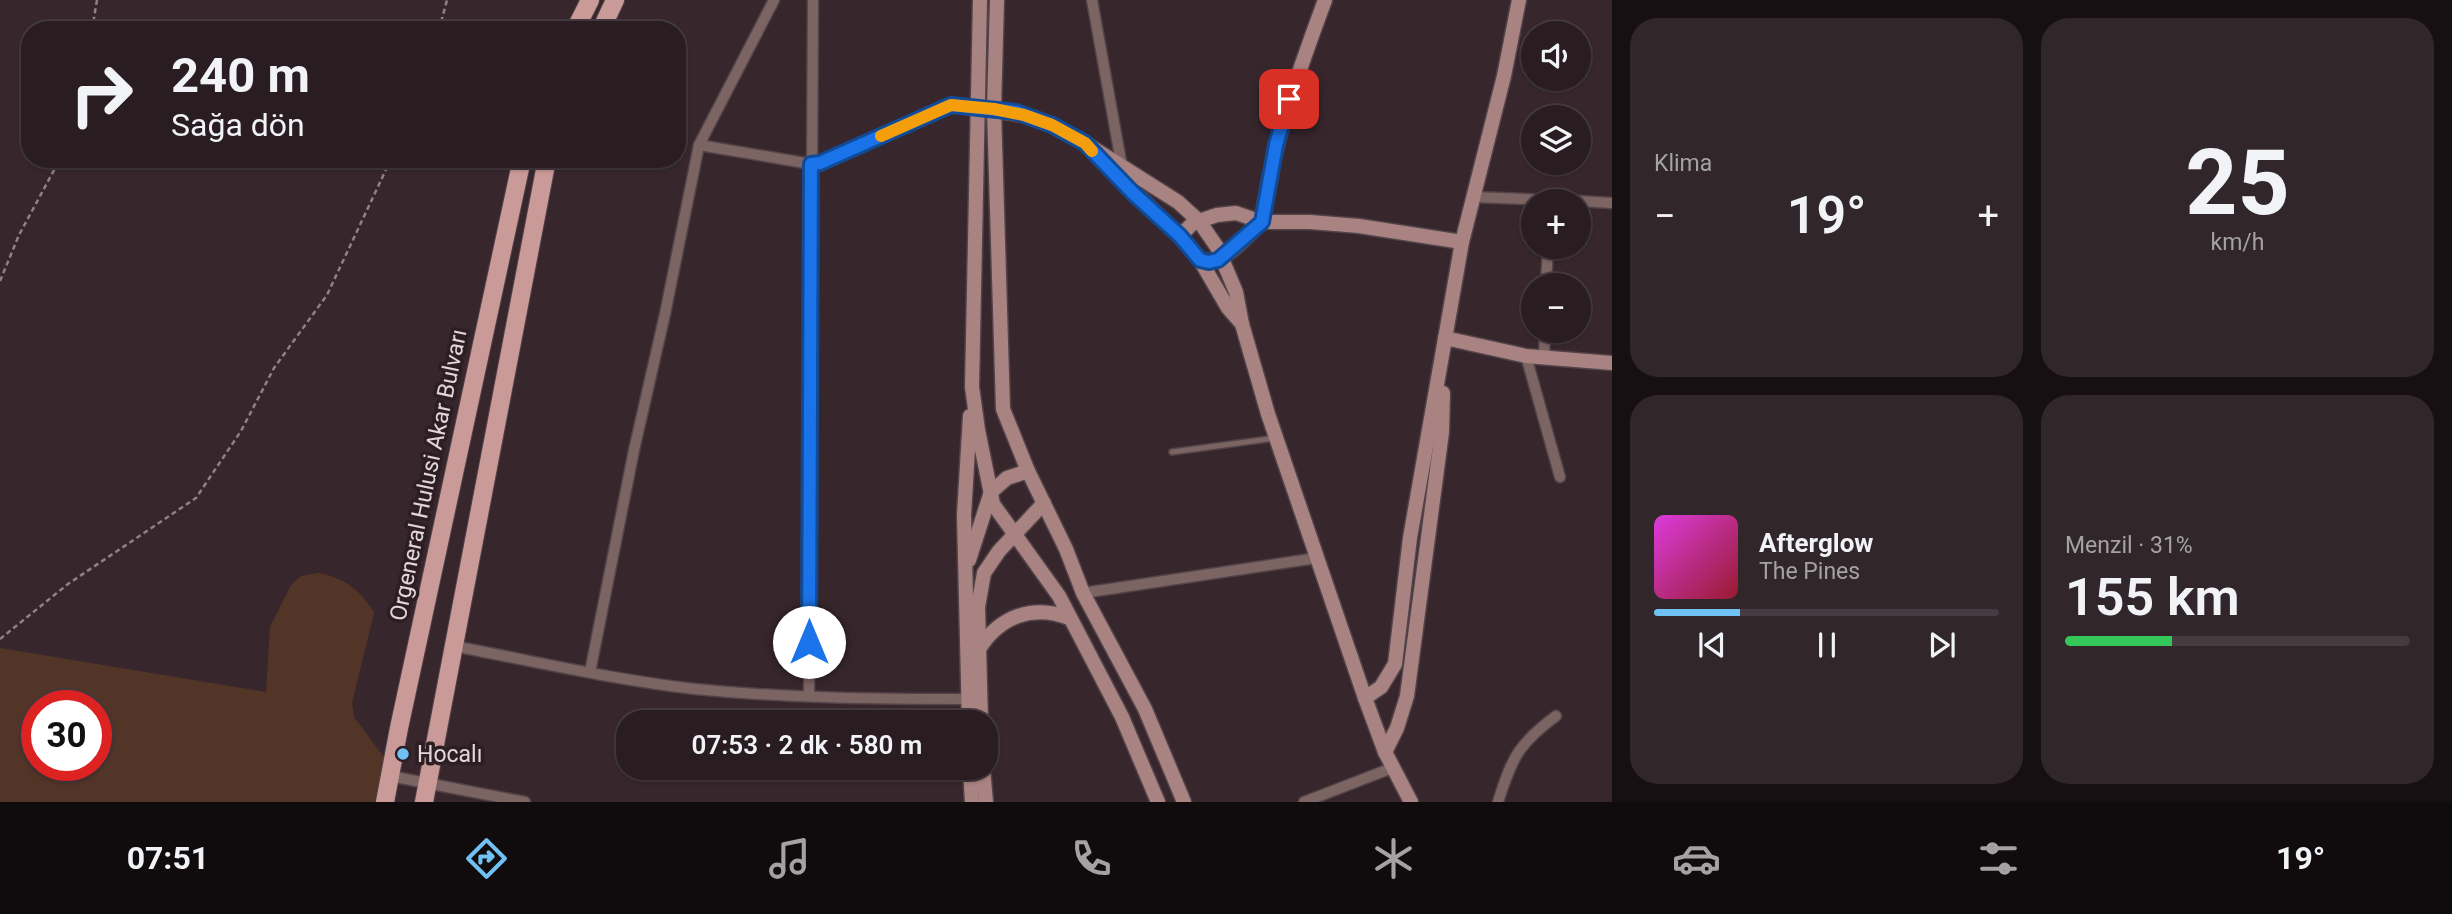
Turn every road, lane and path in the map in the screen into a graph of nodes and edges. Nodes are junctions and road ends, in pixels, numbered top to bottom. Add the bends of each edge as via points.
1 (97, 0) edge
2 (447, 0) edge
3 (590, 0) edge
4 (615, 0) edge
5 (774, 0) edge
6 (813, 0) edge
7 (980, 0) edge
8 (997, 0) edge
9 (1092, 0) edge
10 (1325, 0) edge
11 (1519, 0) edge
12 (94, 21) edge
13 (441, 21) edge
14 (580, 21) edge
15 (605, 21) edge
16 (976, 108) junction
17 (994, 109) junction
18 (1085, 143) junction
19 (699, 145) junction
20 (811, 164) junction
21 (1122, 167) junction
22 (55, 168) edge
23 (387, 168) edge
24 (520, 168) edge
25 (545, 168) edge
26 (1473, 197) junction
27 (1521, 200) edge
28 (1591, 202) edge
29 (1612, 203) edge
30 (1199, 221) junction
31 (1262, 222) junction
32 (1180, 236) junction
33 (1462, 242) junction
34 (1222, 257) junction
35 (1200, 260) junction
36 (0, 281) edge
37 (1242, 324) junction
38 (1445, 339) junction
39 (1545, 343) edge
40 (1526, 356) junction
41 (1544, 357) junction
42 (1612, 363) edge
43 (972, 387) junction
44 (1277, 438) junction
45 (1172, 452) dead end
46 (1028, 471) junction
47 (1560, 477) dead end
48 (991, 492) junction
49 (1044, 503) junction
50 (1016, 533) junction
51 (1317, 558) junction
52 (965, 572) junction
53 (1083, 593) junction
54 (1069, 618) junction
55 (0, 639) edge
56 (453, 646) junction
57 (979, 649) junction
58 (590, 672) junction
59 (808, 696) junction
60 (1365, 698) junction
61 (968, 699) junction
62 (968, 710) edge
63 (981, 710) edge
64 (1556, 716) dead end
65 (1385, 752) junction
66 (1392, 768) junction
67 (390, 776) junction
68 (971, 780) edge
69 (984, 780) edge
70 (427, 783) junction
71 (386, 802) edge
72 (424, 802) edge
73 (525, 802) edge
74 (972, 802) edge
75 (986, 802) edge
76 (1158, 802) edge
77 (1184, 802) edge
78 (1304, 802) edge
79 (1411, 802) edge
80 (1498, 802) edge

1 - 12 path
2 - 13 path
3 - 14 main road
4 - 15 main road
5 - 19 street
6 - 20 street
7 - 16 street
8 - 17 street
9 - 21 street
10 - 31 street via 1281,125
11 - 26 street
16 - 17 street
16 - 20 street via 951,105
16 - 43 street
17 - 18 street via 1052,125
17 - 46 street via 1003,409
18 - 21 street
18 - 32 street
19 - 20 street
19 - 58 street
20 - 59 street
21 - 30 street
22 - 36 path
23 - 55 path via 327,295 274,368 241,431 196,498 68,584
24 - 67 main road, Orgeneral Hulusi Akar Bulvarı
25 - 56 main road
26 - 27 street
26 - 33 street
28 - 29 street
30 - 31 street via 1227,213
30 - 32 street
30 - 34 street
31 - 33 street via 1359,226
31 - 34 street
32 - 35 street
33 - 38 street
34 - 35 street via 1213,262
34 - 37 street
35 - 37 street via 1227,308
37 - 44 street
38 - 40 street
38 - 60 street via 1410,538 1395,664 1381,687
38 - 65 street via 1441,432 1407,696
39 - 41 street
40 - 41 street
40 - 47 street
41 - 42 street
43 - 48 street
43 - 52 street
44 - 45 lane
44 - 51 street
46 - 48 street via 1007,478
46 - 49 street
48 - 50 street via 993,504
48 - 52 street
49 - 50 street
49 - 53 street
50 - 54 street
50 - 57 street via 984,573 978,607
51 - 53 street
51 - 60 street
52 - 61 street
53 - 77 street via 1145,709
54 - 57 street via 1036,612 1013,617 993,630
54 - 76 street via 1122,717
56 - 58 street
56 - 70 main road
57 - 63 street
58 - 59 street via 696,689
59 - 61 street
60 - 65 street
61 - 62 street
64 - 80 street via 1517,751
65 - 66 street
66 - 78 street
66 - 79 street
67 - 70 street
67 - 71 main road, Orgeneral Hulusi Akar Bulvarı
68 - 74 street
69 - 75 street
70 - 72 main road
70 - 73 street

